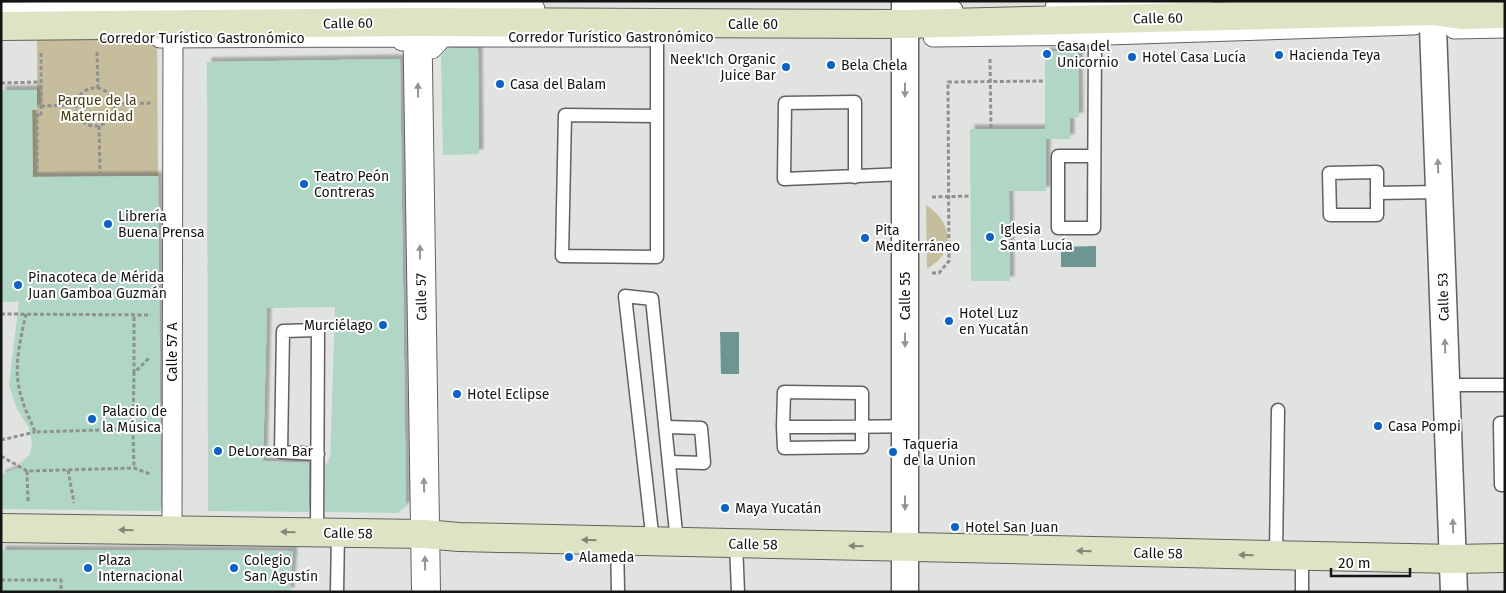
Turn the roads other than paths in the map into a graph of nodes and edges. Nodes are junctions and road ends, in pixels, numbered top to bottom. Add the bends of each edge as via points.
1 (922, 1) edge
2 (1204, 1) edge
3 (1505, 3) edge
4 (1458, 4) dead end
5 (1248, 8) edge
6 (1, 12) edge
7 (1426, 12) edge
8 (1505, 14) edge
9 (413, 15) edge
10 (106, 19) edge
11 (903, 20) edge
12 (1, 26) edge
13 (1505, 28) edge
14 (1454, 29) dead end
15 (657, 30) junction
16 (173, 31) junction
17 (1095, 35) junction
18 (1, 39) edge
19 (432, 49) dead end
20 (657, 116) junction
21 (1094, 156) junction
22 (905, 174) junction
23 (855, 177) junction
24 (1439, 192) junction
25 (1377, 193) junction
26 (1447, 385) junction
27 (1505, 385) edge
28 (1278, 410) dead end
29 (1505, 423) edge
30 (862, 426) junction
31 (906, 426) junction
32 (666, 427) junction
33 (784, 428) junction
34 (318, 454) junction
35 (669, 462) junction
36 (1505, 485) edge
37 (1, 528) edge
38 (172, 530) junction
39 (328, 532) junction
40 (424, 534) junction
41 (616, 541) junction
42 (665, 542) junction
43 (736, 544) junction
44 (905, 547) junction
45 (1289, 556) junction
46 (1505, 558) edge
47 (1454, 559) junction
48 (337, 592) edge
49 (426, 592) edge
50 (618, 592) edge
51 (738, 592) edge
52 (905, 592) edge
53 (1302, 592) edge
54 (1454, 592) edge

1 - 2 street via 922,6 929,11 939,11
3 - 4 street
5 - 7 main road, Calle 60
5 - 11 main road, Calle 60
6 - 10 street, Corredor Turístico Gastronómico
7 - 8 main road, Calle 60
7 - 17 street, Corredor Turístico Gastronómico
24 -> 7 street, Calle 53
9 - 10 street, Corredor Turístico Gastronómico
9 - 11 street, Corredor Turístico Gastronómico via 438,8 887,11 895,6
9 - 15 main road, Calle 60
9 - 16 main road, Calle 60
40 -> 9 street, Calle 57
10 - 12 main road, Calle 60
10 - 16 main road, Calle 60
10 - 18 street, Corredor Turístico Gastronómico via 41,39
11 - 15 main road, Calle 60
11 - 17 street, Corredor Turístico Gastronómico via 989,36
11 -> 22 street, Calle 55
13 - 14 street
15 - 19 street, Corredor Turístico Gastronómico via 443,37
15 - 20 lane
16 - 38 street, Calle 57 A
17 - 21 lane
20 - 20 lane via 657,257 562,256 565,115
21 - 21 lane via 1094,228 1058,228 1058,156
22 - 23 lane
22 -> 31 street, Calle 55
23 - 23 lane via 784,179 785,102 855,102
24 - 25 lane
26 -> 24 street, Calle 53
25 - 25 lane via 1377,215 1330,216 1329,173 1376,172
26 - 27 lane
47 -> 26 street, Calle 53
28 - 45 lane
29 - 36 lane via 1500,424 1501,485
30 - 31 lane
30 - 33 lane
30 - 33 lane via 862,447 784,448
30 - 33 lane via 862,393 784,392
31 -> 44 street, Calle 55
32 - 35 lane
32 - 35 lane via 701,428 704,463
32 - 42 lane via 652,299 625,296
34 - 34 lane via 318,330 283,330 281,452
34 - 39 lane
35 - 42 lane
38 -> 37 main road, Calle 58
39 -> 38 main road, Calle 58
39 - 40 main road, Calle 58
39 - 48 lane
41 -> 40 main road, Calle 58
49 -> 40 street, Calle 57
41 - 42 main road, Calle 58
41 - 50 lane
42 - 43 main road, Calle 58
44 -> 43 main road, Calle 58
43 - 51 lane
45 -> 44 main road, Calle 58
44 - 52 street, Calle 55
45 - 47 main road, Calle 58
45 - 53 lane
46 - 47 main road, Calle 58
47 - 54 street, Calle 53

